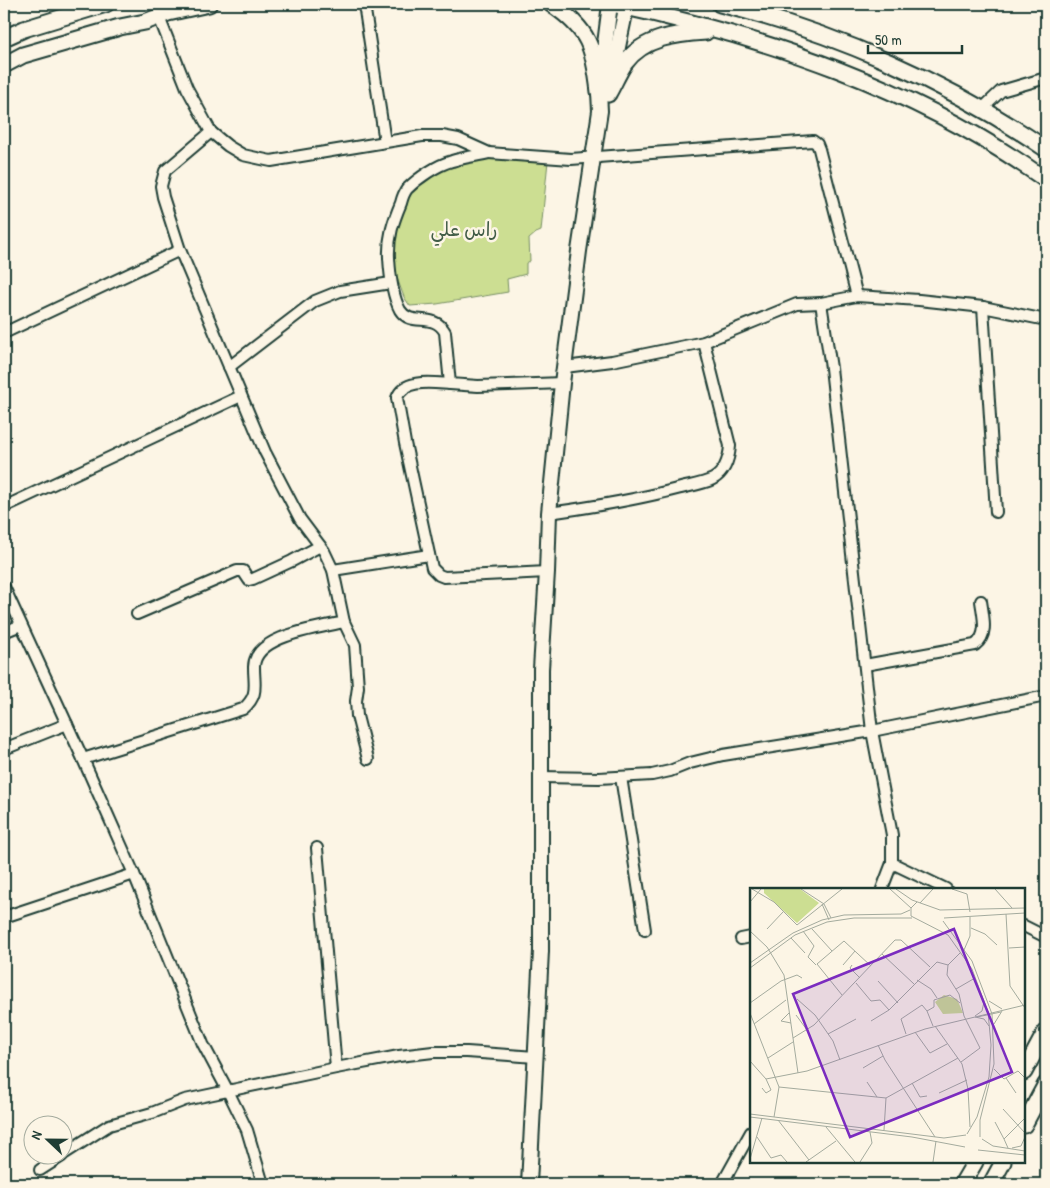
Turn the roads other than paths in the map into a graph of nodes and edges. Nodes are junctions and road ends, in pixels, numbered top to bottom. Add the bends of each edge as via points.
1 (106, 4) edge
2 (209, 4) edge
3 (364, 4) edge
4 (551, 4) edge
5 (619, 5) edge
6 (725, 5) edge
7 (159, 17) junction
8 (721, 31) junction
9 (4, 38) edge
10 (4, 65) edge
11 (1046, 78) edge
12 (604, 93) junction
13 (982, 109) junction
14 (210, 132) junction
15 (385, 142) junction
16 (1046, 149) edge
17 (490, 153) junction
18 (593, 158) junction
19 (1046, 180) edge
20 (180, 250) junction
21 (391, 283) junction
22 (857, 296) junction
23 (821, 303) junction
24 (983, 308) junction
25 (1046, 320) edge
26 (4, 333) edge
27 (704, 342) junction
28 (229, 367) junction
29 (565, 368) junction
30 (562, 383) junction
31 (450, 384) junction
32 (241, 396) junction
33 (4, 507) edge
34 (996, 512) dead end
35 (549, 513) junction
36 (320, 546) junction
37 (428, 555) junction
38 (333, 570) junction
39 (547, 572) junction
40 (4, 586) edge
41 (981, 601) dead end
42 (137, 614) dead end
43 (344, 622) junction
44 (21, 625) junction
45 (4, 632) edge
46 (865, 665) junction
47 (1046, 696) edge
48 (67, 724) junction
49 (872, 731) junction
50 (4, 749) edge
51 (83, 758) junction
52 (368, 759) dead end
53 (540, 777) junction
54 (621, 777) junction
55 (317, 848) dead end
56 (892, 863) junction
57 (134, 874) junction
58 (882, 888) edge
59 (944, 888) edge
60 (4, 916) edge
61 (1025, 926) edge
62 (645, 930) dead end
63 (1046, 937) edge
64 (1046, 1031) edge
65 (535, 1057) junction
66 (336, 1068) junction
67 (1025, 1070) edge
68 (1046, 1084) edge
69 (228, 1091) junction
70 (1025, 1123) edge
71 (750, 1134) edge
72 (72, 1149) edge
73 (974, 1163) edge
74 (1003, 1163) edge
75 (46, 1166) edge
76 (40, 1170) dead end
77 (263, 1184) edge
78 (529, 1184) edge
79 (722, 1184) edge
80 (962, 1184) edge
81 (991, 1184) edge

1 - 9 main road
2 - 7 main road
3 - 15 street
4 - 12 main road via 573,21 586,37
5 - 8 main road
5 - 12 street
6 - 13 main road via 790,24 867,54
7 - 10 main road via 23,55
7 - 14 street via 187,88
8 - 12 main road via 672,36 644,44
8 - 19 main road via 828,65 906,98 979,136
11 - 13 street via 1001,91
12 - 18 street
13 - 16 main road
14 - 15 street via 243,155 272,161
14 - 20 street via 165,171 162,178 160,186
15 - 17 street via 442,136 468,142
17 - 18 street
17 - 21 street via 450,162 426,174 407,189 389,234
18 - 22 street via 813,141 819,149
18 - 29 street
20 - 26 street
20 - 28 street
21 - 28 street via 340,292 316,301
21 - 31 street via 400,309 406,316 437,322 442,326
22 - 23 street
22 - 24 street
23 - 27 street via 788,307
23 - 46 street
24 - 25 street
24 - 34 street
27 - 29 street
27 - 35 street via 730,446 727,464 720,474 704,482 659,494
28 - 32 street
29 - 30 street
30 - 31 street
30 - 35 street
31 - 37 street via 410,385 399,392 397,398
32 - 33 street
32 - 36 street via 287,496
35 - 39 street
36 - 38 street
36 - 42 street via 253,579 249,580 243,571 237,571
37 - 38 street
37 - 39 street via 432,568 444,577
38 - 43 street
39 - 53 street via 541,669
40 - 44 street
41 - 46 street via 984,631 975,645
43 - 51 street via 286,636 259,650 254,664 254,696 243,709
43 - 52 street via 355,645 357,716
44 - 45 street
44 - 48 street
46 - 49 street
47 - 49 street
48 - 50 street
48 - 51 street
49 - 54 street via 752,750 652,775
49 - 56 street via 892,835
51 - 57 street
53 - 54 street
53 - 65 street via 541,951
54 - 62 street
55 - 66 street
56 - 58 street
56 - 59 street
57 - 60 street
57 - 69 street via 203,1044
61 - 63 street
64 - 67 main road
65 - 66 street via 433,1052
65 - 78 street
66 - 69 street
68 - 70 main road
69 - 72 street via 185,1100 109,1125
69 - 77 street via 247,1130
71 - 79 street
73 - 80 main road
74 - 81 main road
75 - 76 street

